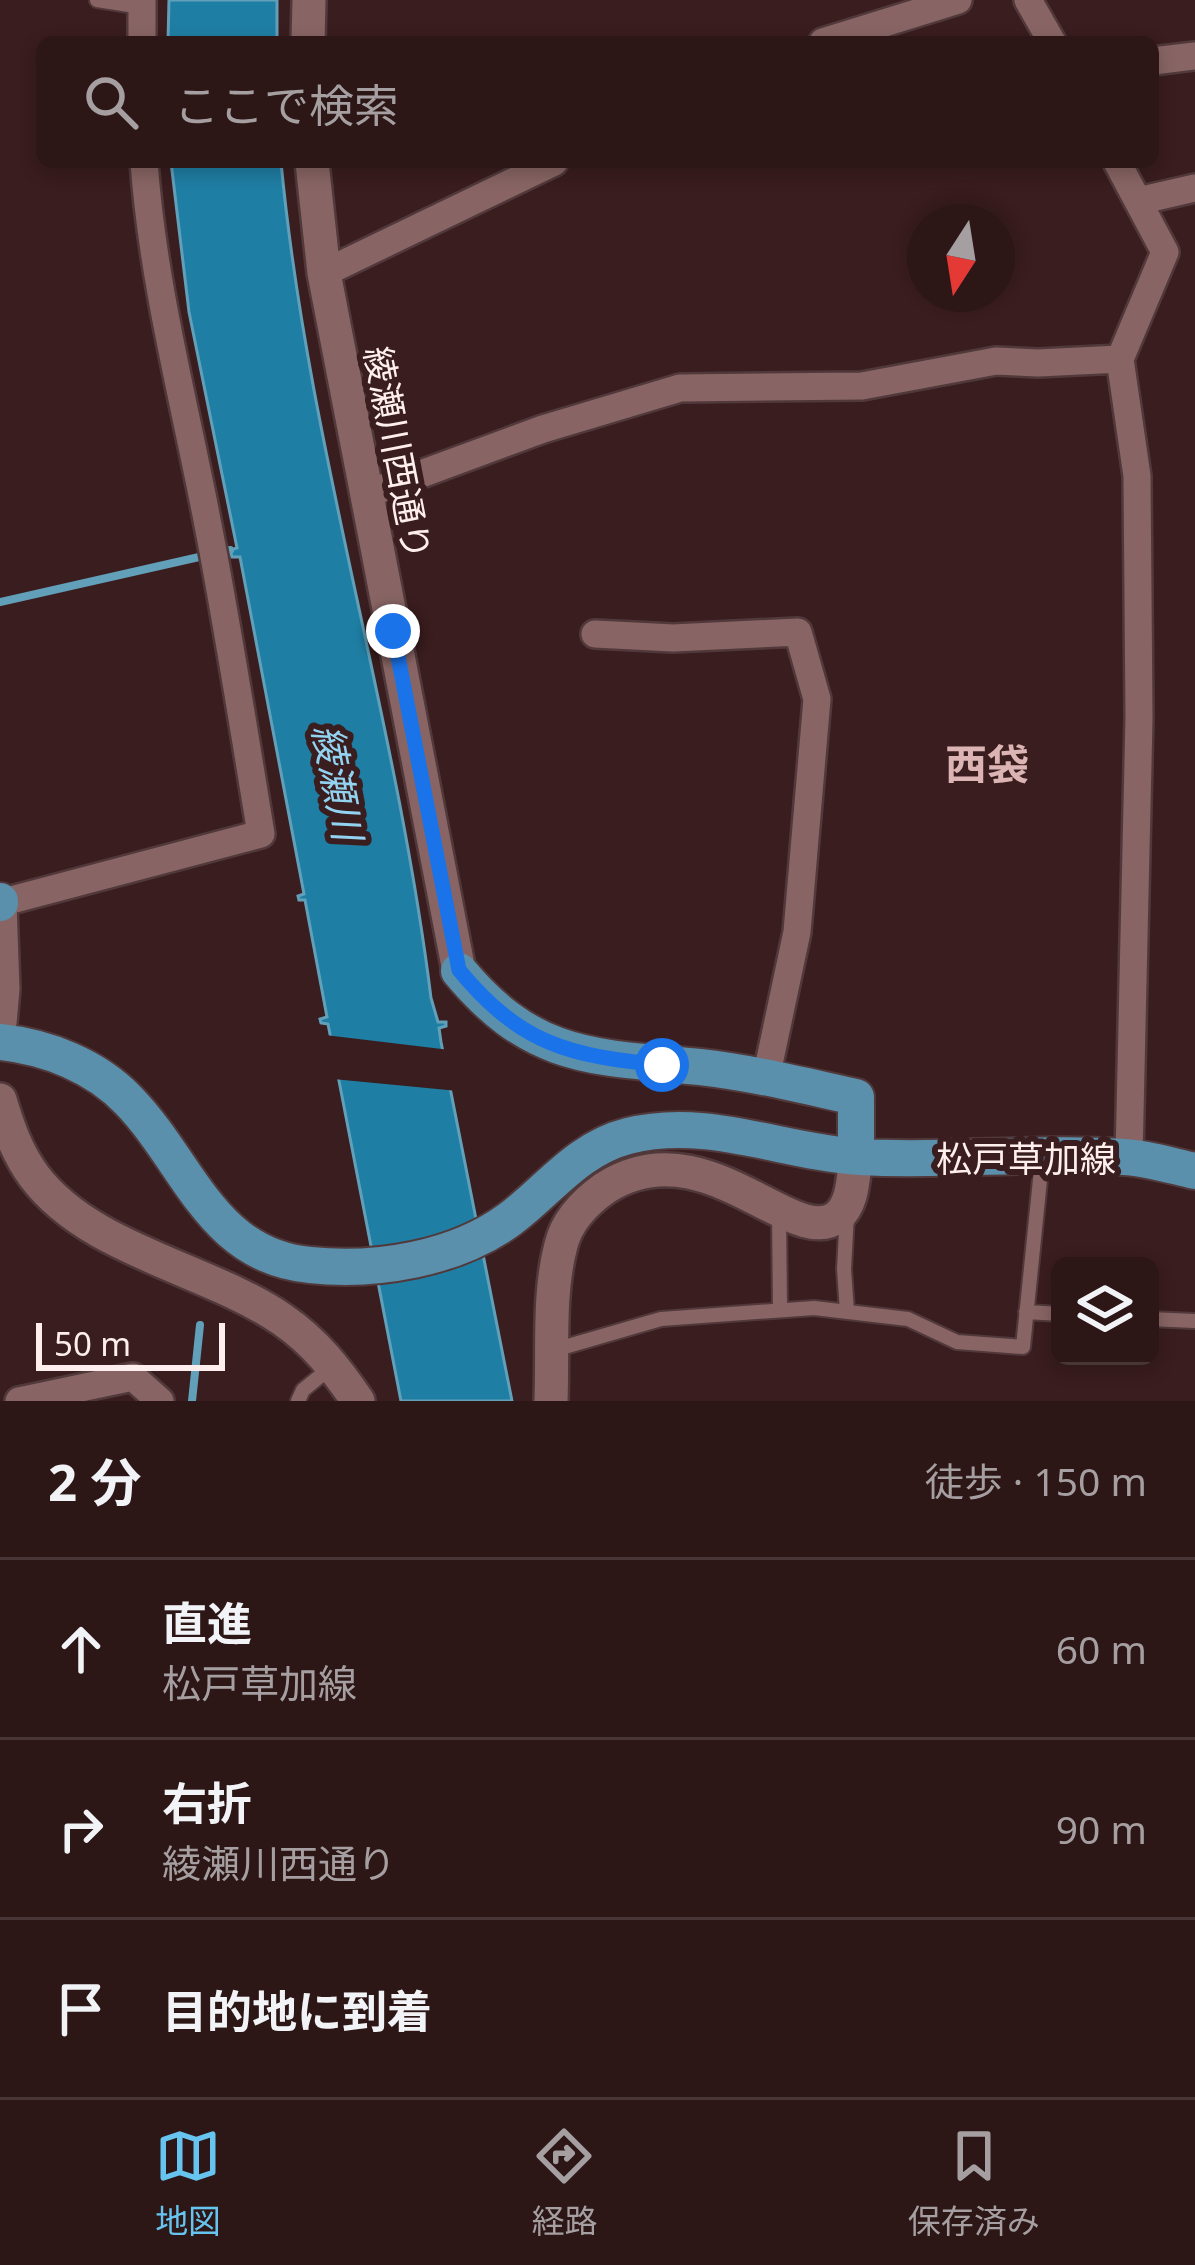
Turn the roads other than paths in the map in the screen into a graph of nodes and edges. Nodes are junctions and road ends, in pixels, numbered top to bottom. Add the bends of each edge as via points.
1 (98, 0) edge
2 (309, 0) edge
3 (958, 0) edge
4 (1028, 0) edge
5 (142, 3) edge
6 (142, 36) edge
7 (308, 36) edge
8 (842, 36) edge
9 (1049, 36) edge
10 (1195, 56) edge
11 (1159, 60) edge
12 (145, 168) edge
13 (313, 168) edge
14 (542, 168) edge
15 (1120, 168) edge
16 (1195, 188) edge
17 (1138, 201) junction
18 (324, 273) junction
19 (1120, 359) junction
20 (367, 494) junction
21 (595, 634) dead end
22 (0, 902) edge
23 (459, 970) joint
24 (0, 1023) edge
25 (0, 1042) edge
26 (766, 1078) junction
27 (0, 1100) edge
28 (1042, 1155) junction
29 (1129, 1157) junction
30 (1195, 1171) edge
31 (854, 1174) junction
32 (779, 1211) junction
33 (780, 1309) junction
34 (847, 1311) junction
35 (1026, 1312) junction
36 (1051, 1313) edge
37 (1159, 1319) edge
38 (1195, 1321) edge
39 (554, 1350) junction
40 (334, 1365) junction
41 (19, 1401) edge
42 (160, 1401) edge
43 (298, 1401) edge
44 (358, 1401) edge
45 (551, 1401) edge

1 - 5 lane
2 - 7 street
3 - 8 street
4 - 9 street
5 - 6 street
10 - 11 street
12 - 22 street via 166,335 262,834
13 - 18 street, 綾瀬川西通り
14 - 18 street
15 - 17 street
16 - 17 street
17 - 19 street via 1165,252
18 - 20 street, 綾瀬川西通り
19 - 20 street via 996,361 862,386 680,388
19 - 29 street via 1137,476
20 - 23 street, 綾瀬川西通り
21 - 26 street via 798,632 817,699 797,932
22 - 24 street
23 - 26 main road via 483,1000 567,1052
25 - 31 main road, 松戸草加線 via 31,1046 103,1079 252,1250 285,1263 356,1266 457,1249 622,1138 662,1130 713,1130
26 - 31 main road via 856,1097
27 - 40 street via 34,1177 69,1211 279,1317
28 - 29 main road, 松戸草加線
28 - 31 main road, 松戸草加線
28 - 35 lane
29 - 30 main road, 松戸草加線
31 - 32 street via 835,1219 799,1220
31 - 34 lane
32 - 33 lane
32 - 39 street via 693,1171 619,1180 580,1209 561,1243
33 - 34 lane
33 - 39 lane via 661,1319
34 - 35 lane via 908,1319 957,1342 1023,1347
35 - 36 lane
37 - 38 lane
39 - 45 street
40 - 43 lane
40 - 44 street
41 - 42 street via 133,1377

